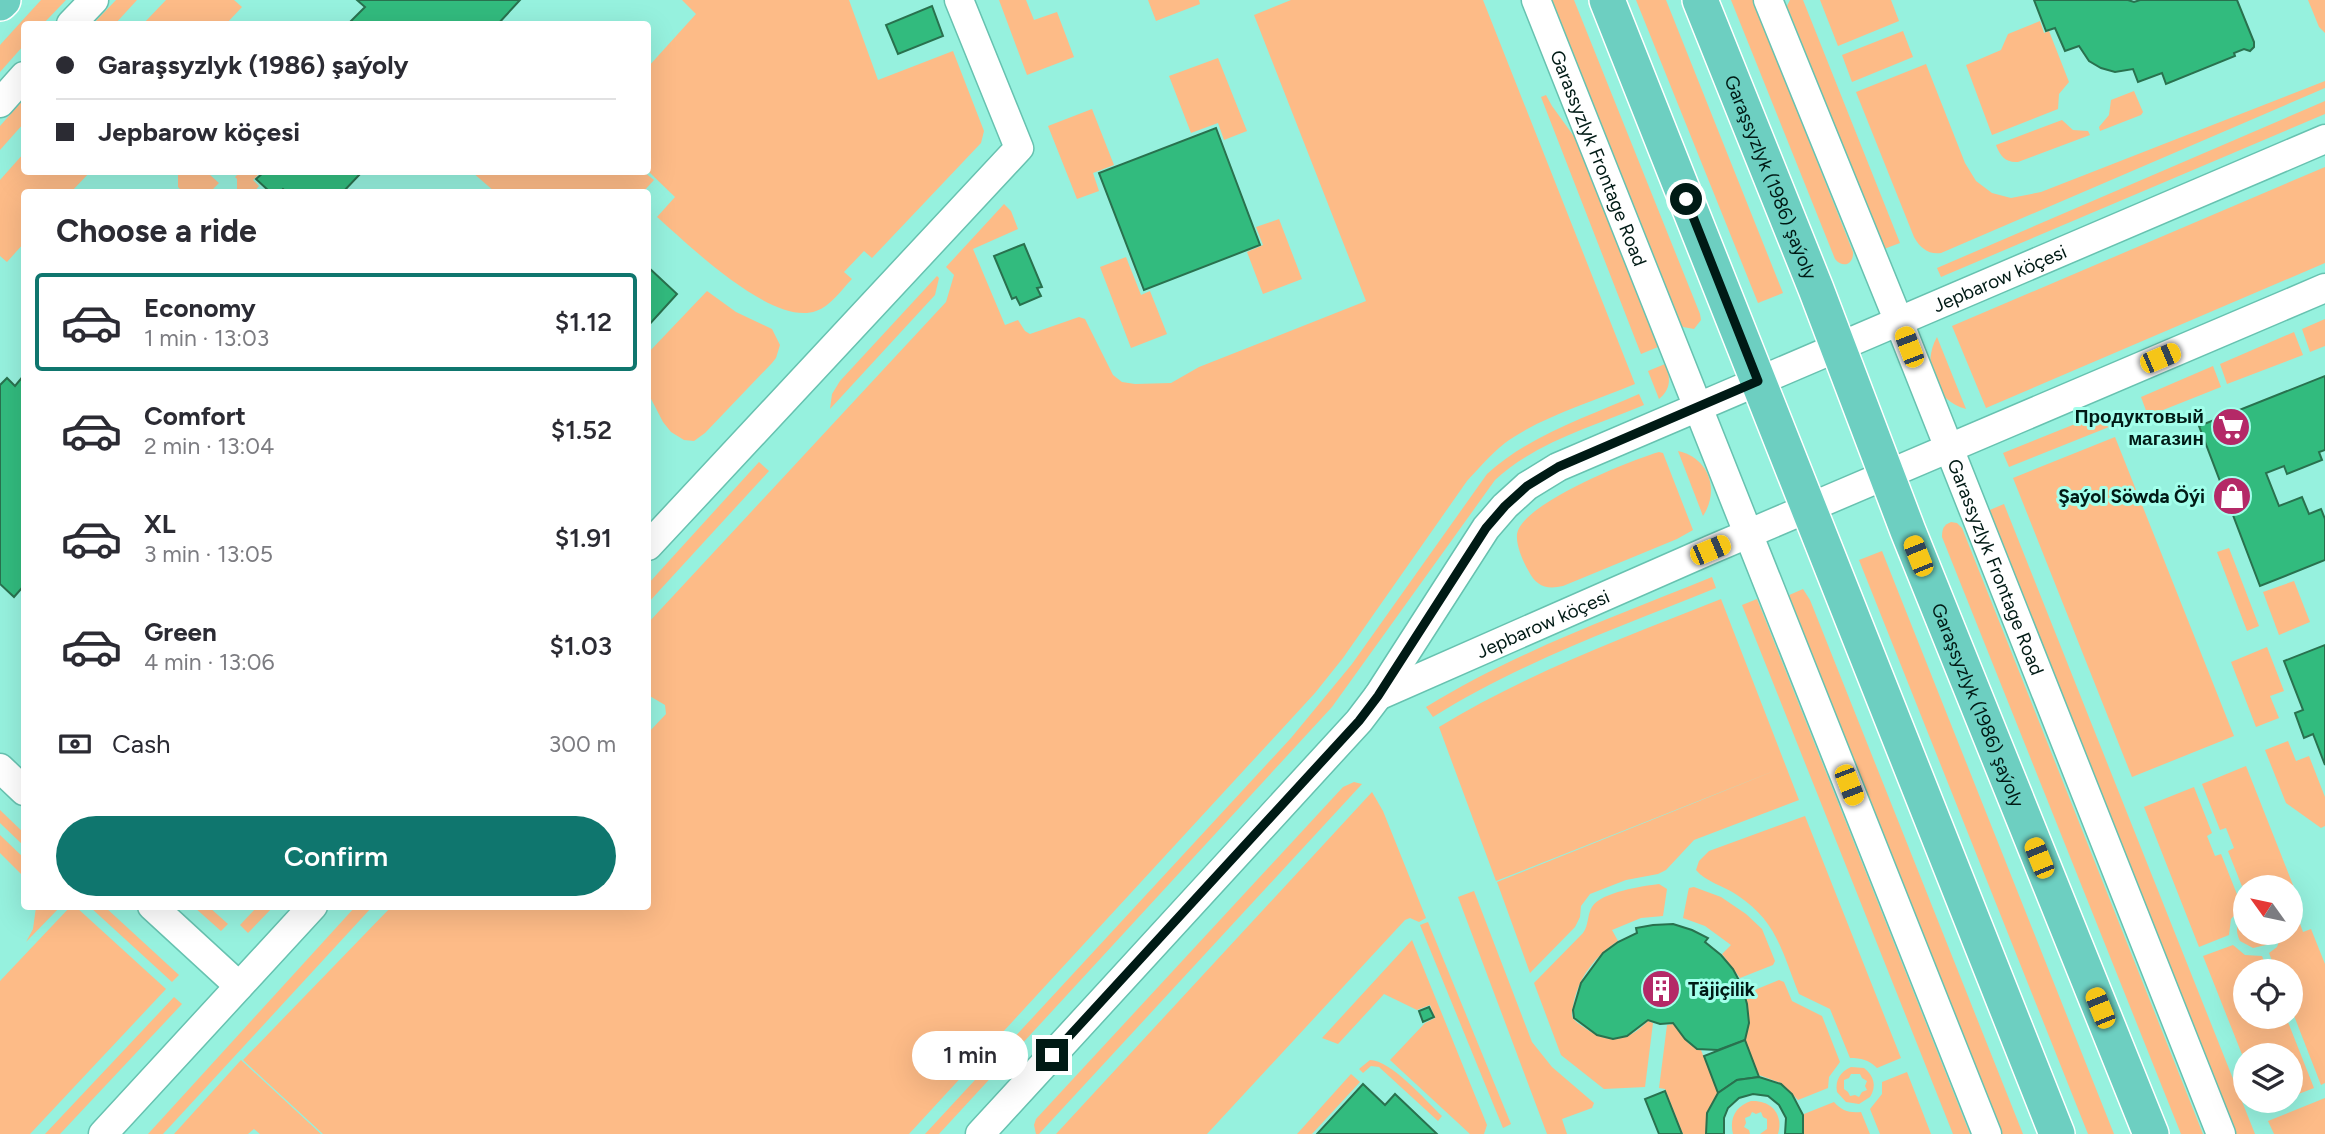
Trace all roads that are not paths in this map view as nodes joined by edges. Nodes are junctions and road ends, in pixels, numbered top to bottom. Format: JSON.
{"nodes":[{"id":1,"x":94,"y":0,"type":"edge"},
{"id":2,"x":959,"y":0,"type":"edge"},
{"id":3,"x":1536,"y":0,"type":"edge"},
{"id":4,"x":1606,"y":0,"type":"edge"},
{"id":5,"x":1700,"y":0,"type":"edge"},
{"id":6,"x":1768,"y":0,"type":"edge"},
{"id":7,"x":74,"y":21,"type":"edge"},
{"id":8,"x":21,"y":79,"type":"edge"},
{"id":9,"x":0,"y":103,"type":"edge"},
{"id":10,"x":2325,"y":139,"type":"edge"},
{"id":11,"x":2325,"y":288,"type":"edge"},
{"id":12,"x":1899,"y":322,"type":"junction"},
{"id":13,"x":1838,"y":347,"type":"junction"},
{"id":14,"x":1758,"y":381,"type":"junction"},
{"id":15,"x":1696,"y":407,"type":"junction"},
{"id":16,"x":1948,"y":449,"type":"junction"},
{"id":17,"x":1887,"y":475,"type":"junction"},
{"id":18,"x":1808,"y":508,"type":"junction"},
{"id":19,"x":1748,"y":533,"type":"junction"},
{"id":20,"x":651,"y":543,"type":"edge"},
{"id":21,"x":1378,"y":696,"type":"junction"},
{"id":22,"x":0,"y":768,"type":"edge"},
{"id":23,"x":21,"y":788,"type":"edge"},
{"id":24,"x":156,"y":910,"type":"edge"},
{"id":25,"x":309,"y":910,"type":"edge"},
{"id":26,"x":239,"y":986,"type":"junction"},
{"id":27,"x":103,"y":1134,"type":"edge"},
{"id":28,"x":980,"y":1134,"type":"edge"},
{"id":29,"x":1987,"y":1134,"type":"edge"},
{"id":30,"x":2057,"y":1134,"type":"edge"},
{"id":31,"x":2151,"y":1134,"type":"edge"},
{"id":32,"x":2221,"y":1134,"type":"edge"}],
"edges":[{"from":1,"to":7,"type":"street"},
{"from":2,"to":20,"type":"street"},
{"from":3,"to":15,"type":"street","name":"Garassyzlyk Frontage Road"},
{"from":4,"to":14,"type":"main road"},
{"from":5,"to":13,"type":"main road","name":"Garaşsyzlyk (1986) şaýoly"},
{"from":6,"to":12,"type":"street","name":"Garassyzlyk Frontage Road"},
{"from":8,"to":9,"type":"street"},
{"from":10,"to":12,"type":"street","name":"Jepbarow köçesi"},
{"from":11,"to":16,"type":"street","name":"Jepbarow köçesi"},
{"from":12,"to":13,"type":"street","name":"Jepbarow köçesi"},
{"from":12,"to":16,"type":"street","name":"Garassyzlyk Frontage Road"},
{"from":13,"to":14,"type":"street","name":"Jepbarow köçesi"},
{"from":13,"to":17,"type":"main road","name":"Garaşsyzlyk (1986) şaýoly"},
{"from":14,"to":15,"type":"street","name":"Jepbarow köçesi"},
{"from":14,"to":18,"type":"main road"},
{"from":15,"to":19,"type":"street","name":"Garassyzlyk Frontage Road"},
{"from":15,"to":21,"type":"street","name":"Jepbarow köçesi"},
{"from":16,"to":17,"type":"street","name":"Jepbarow köçesi"},
{"from":16,"to":32,"type":"street","name":"Garassyzlyk Frontage Road"},
{"from":17,"to":18,"type":"street","name":"Jepbarow köçesi"},
{"from":17,"to":31,"type":"main road","name":"Garaşsyzlyk (1986) şaýoly"},
{"from":18,"to":19,"type":"street","name":"Jepbarow köçesi"},
{"from":18,"to":30,"type":"main road"},
{"from":19,"to":21,"type":"street","name":"Jepbarow köçesi"},
{"from":19,"to":29,"type":"street","name":"Garassyzlyk Frontage Road"},
{"from":21,"to":28,"type":"street","name":"Jepbarow köçesi"},
{"from":22,"to":23,"type":"street"},
{"from":24,"to":26,"type":"street"},
{"from":25,"to":26,"type":"street"},
{"from":26,"to":27,"type":"street"}]}
